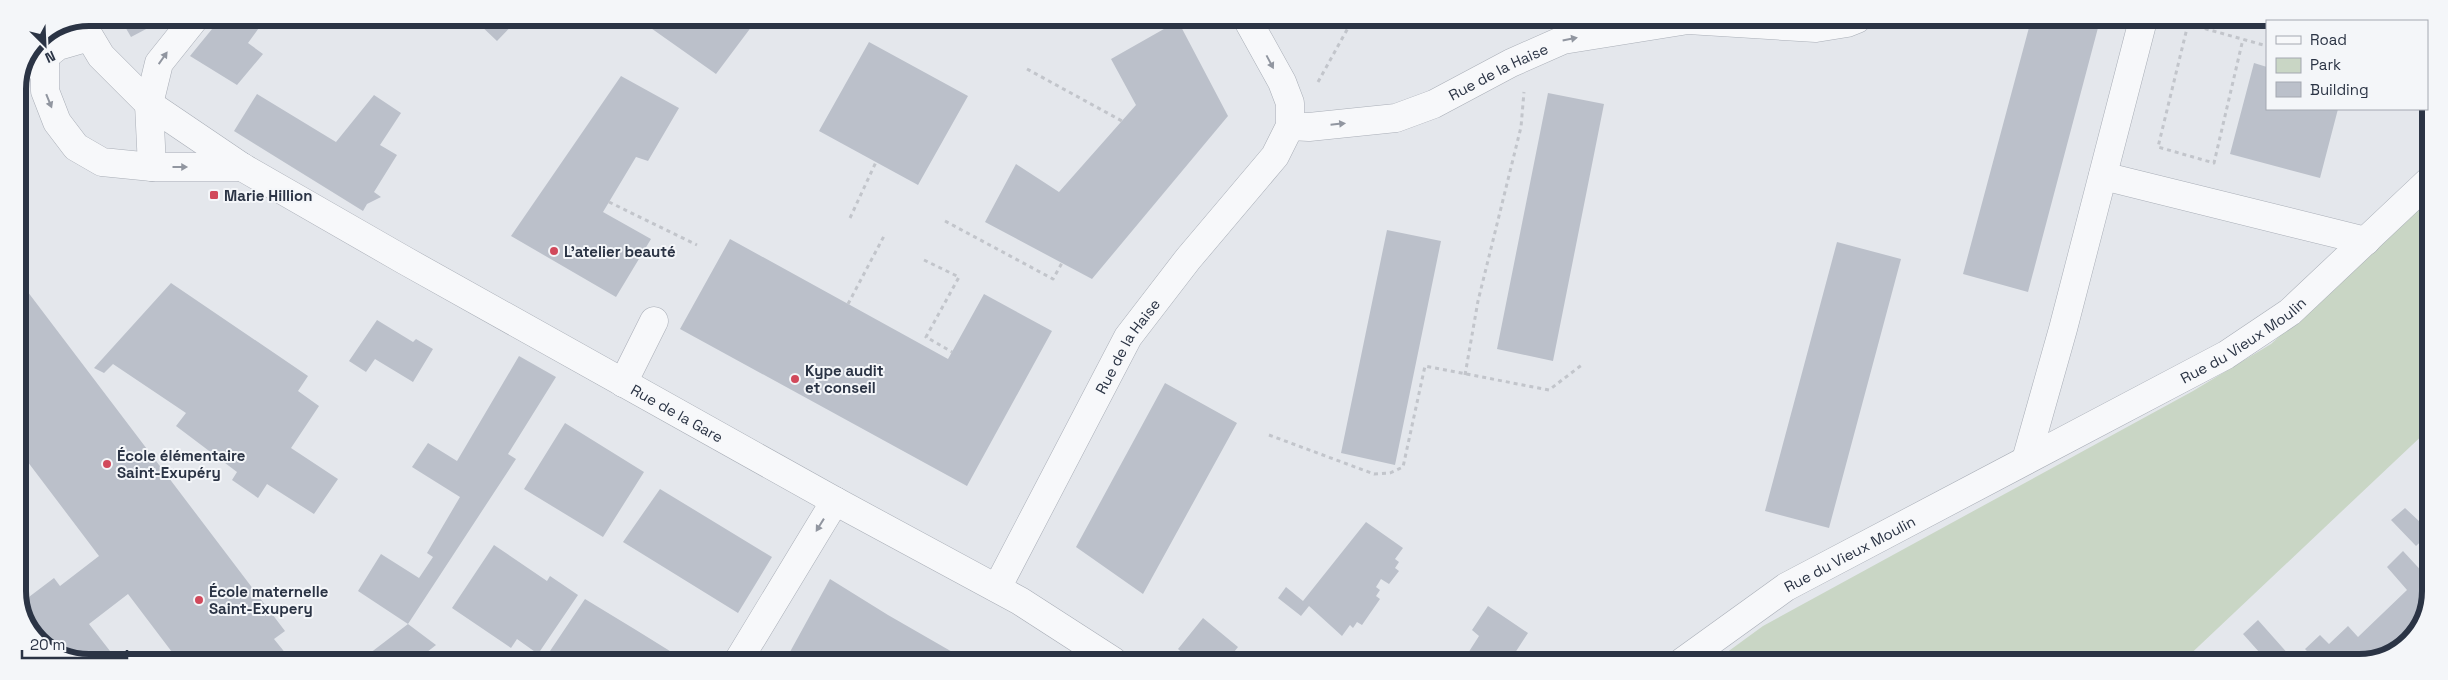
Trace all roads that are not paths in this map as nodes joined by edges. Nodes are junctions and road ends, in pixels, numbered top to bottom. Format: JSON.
{"nodes":[{"id":1,"x":189,"y":26,"type":"edge"},
{"id":2,"x":1251,"y":26,"type":"edge"},
{"id":3,"x":1650,"y":26,"type":"edge"},
{"id":4,"x":1784,"y":26,"type":"edge"},
{"id":5,"x":1828,"y":26,"type":"edge"},
{"id":6,"x":2141,"y":26,"type":"edge"},
{"id":7,"x":85,"y":29,"type":"edge"},
{"id":8,"x":38,"y":55,"type":"edge"},
{"id":9,"x":149,"y":104,"type":"junction"},
{"id":10,"x":1299,"y":126,"type":"junction"},
{"id":11,"x":152,"y":167,"type":"junction"},
{"id":12,"x":242,"y":167,"type":"junction"},
{"id":13,"x":2103,"y":176,"type":"junction"},
{"id":14,"x":2422,"y":188,"type":"edge"},
{"id":15,"x":2366,"y":241,"type":"junction"},
{"id":16,"x":654,"y":321,"type":"dead end"},
{"id":17,"x":623,"y":383,"type":"junction"},
{"id":18,"x":2026,"y":460,"type":"junction"},
{"id":19,"x":835,"y":502,"type":"junction"},
{"id":20,"x":997,"y":588,"type":"junction"},
{"id":21,"x":742,"y":654,"type":"edge"},
{"id":22,"x":1102,"y":654,"type":"edge"},
{"id":23,"x":1693,"y":654,"type":"edge"}],
"edges":[{"from":9,"to":1,"type":"street","one_way":true},
{"from":2,"to":10,"type":"street","name":"Rue de la Haise","one_way":true},
{"from":10,"to":3,"type":"street","name":"Rue de la Haise","one_way":true},
{"from":4,"to":5,"type":"street","name":"Rue de la Haise","one_way":true},
{"from":6,"to":13,"type":"street"},
{"from":7,"to":8,"type":"street","name":"Rue de la Gare"},
{"from":7,"to":9,"type":"street","name":"Rue de la Gare"},
{"from":8,"to":11,"type":"street","name":"Rue de la Gare","one_way":true},
{"from":9,"to":11,"type":"street"},
{"from":9,"to":12,"type":"street","name":"Rue de la Gare"},
{"from":10,"to":20,"type":"street","name":"Rue de la Haise"},
{"from":11,"to":12,"type":"street","name":"Rue de la Gare","one_way":true},
{"from":12,"to":17,"type":"street","name":"Rue de la Gare"},
{"from":13,"to":15,"type":"street"},
{"from":13,"to":18,"type":"street"},
{"from":14,"to":15,"type":"street","name":"Rue du Vieux Moulin"},
{"from":15,"to":18,"type":"street","name":"Rue du Vieux Moulin"},
{"from":16,"to":17,"type":"street"},
{"from":17,"to":19,"type":"street","name":"Rue de la Gare"},
{"from":18,"to":23,"type":"street","name":"Rue du Vieux Moulin"},
{"from":19,"to":20,"type":"street","name":"Rue de la Gare"},
{"from":19,"to":21,"type":"street","one_way":true},
{"from":20,"to":22,"type":"street","name":"Rue de la Gare"}]}
